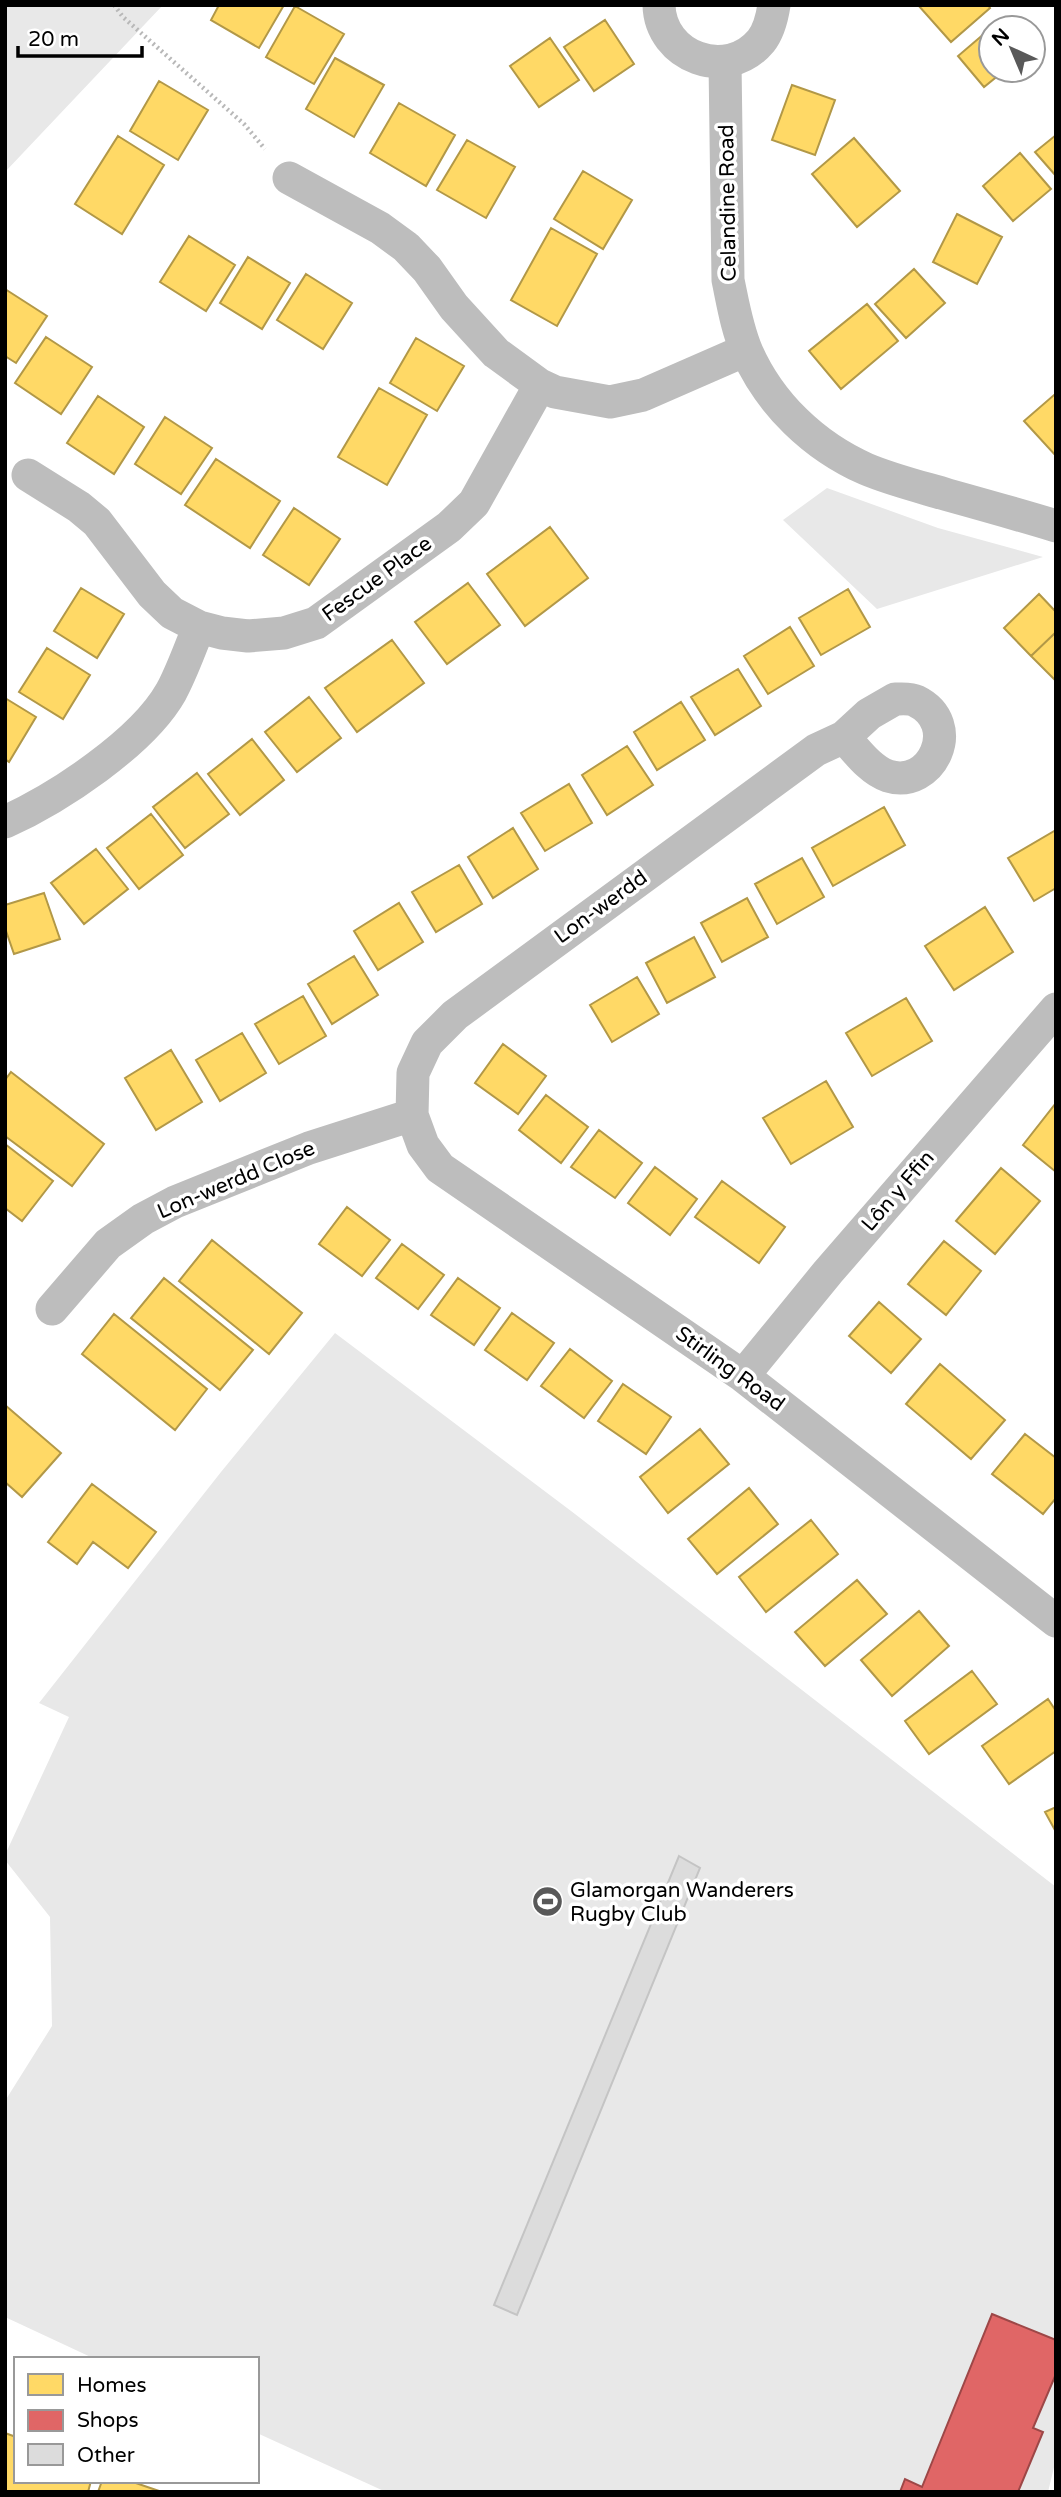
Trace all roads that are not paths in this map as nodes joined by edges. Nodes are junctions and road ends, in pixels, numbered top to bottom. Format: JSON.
{"nodes":[{"id":1,"x":659,"y":5,"type":"edge"},
{"id":2,"x":774,"y":5,"type":"edge"},
{"id":3,"x":725,"y":62,"type":"junction"},
{"id":4,"x":289,"y":178,"type":"road end"},
{"id":5,"x":746,"y":351,"type":"junction"},
{"id":6,"x":540,"y":385,"type":"junction"},
{"id":7,"x":28,"y":475,"type":"dead end"},
{"id":8,"x":1056,"y":526,"type":"edge"},
{"id":9,"x":199,"y":627,"type":"junction"},
{"id":10,"x":844,"y":737,"type":"dead end"},
{"id":11,"x":5,"y":822,"type":"edge"},
{"id":12,"x":1056,"y":1009,"type":"edge"},
{"id":13,"x":412,"y":1115,"type":"junction"},
{"id":14,"x":52,"y":1309,"type":"dead end"},
{"id":15,"x":743,"y":1376,"type":"junction"},
{"id":16,"x":1056,"y":1621,"type":"edge"}],
"edges":[{"from":1,"to":3,"type":"street"},
{"from":2,"to":3,"type":"street"},
{"from":3,"to":5,"type":"street","name":"Celandine Road"},
{"from":4,"to":6,"type":"street"},
{"from":5,"to":6,"type":"street"},
{"from":5,"to":8,"type":"street","name":"Celandine Road"},
{"from":6,"to":9,"type":"street","name":"Fescue Place"},
{"from":7,"to":9,"type":"street","name":"Fescue Place"},
{"from":9,"to":11,"type":"street"},
{"from":10,"to":13,"type":"street","name":"Lon-werdd"},
{"from":12,"to":15,"type":"street","name":"Lôn y Ffin"},
{"from":13,"to":14,"type":"street","name":"Lon-werdd Close"},
{"from":13,"to":15,"type":"street","name":"Stirling Road"},
{"from":15,"to":16,"type":"street","name":"Stirling Road"}]}
